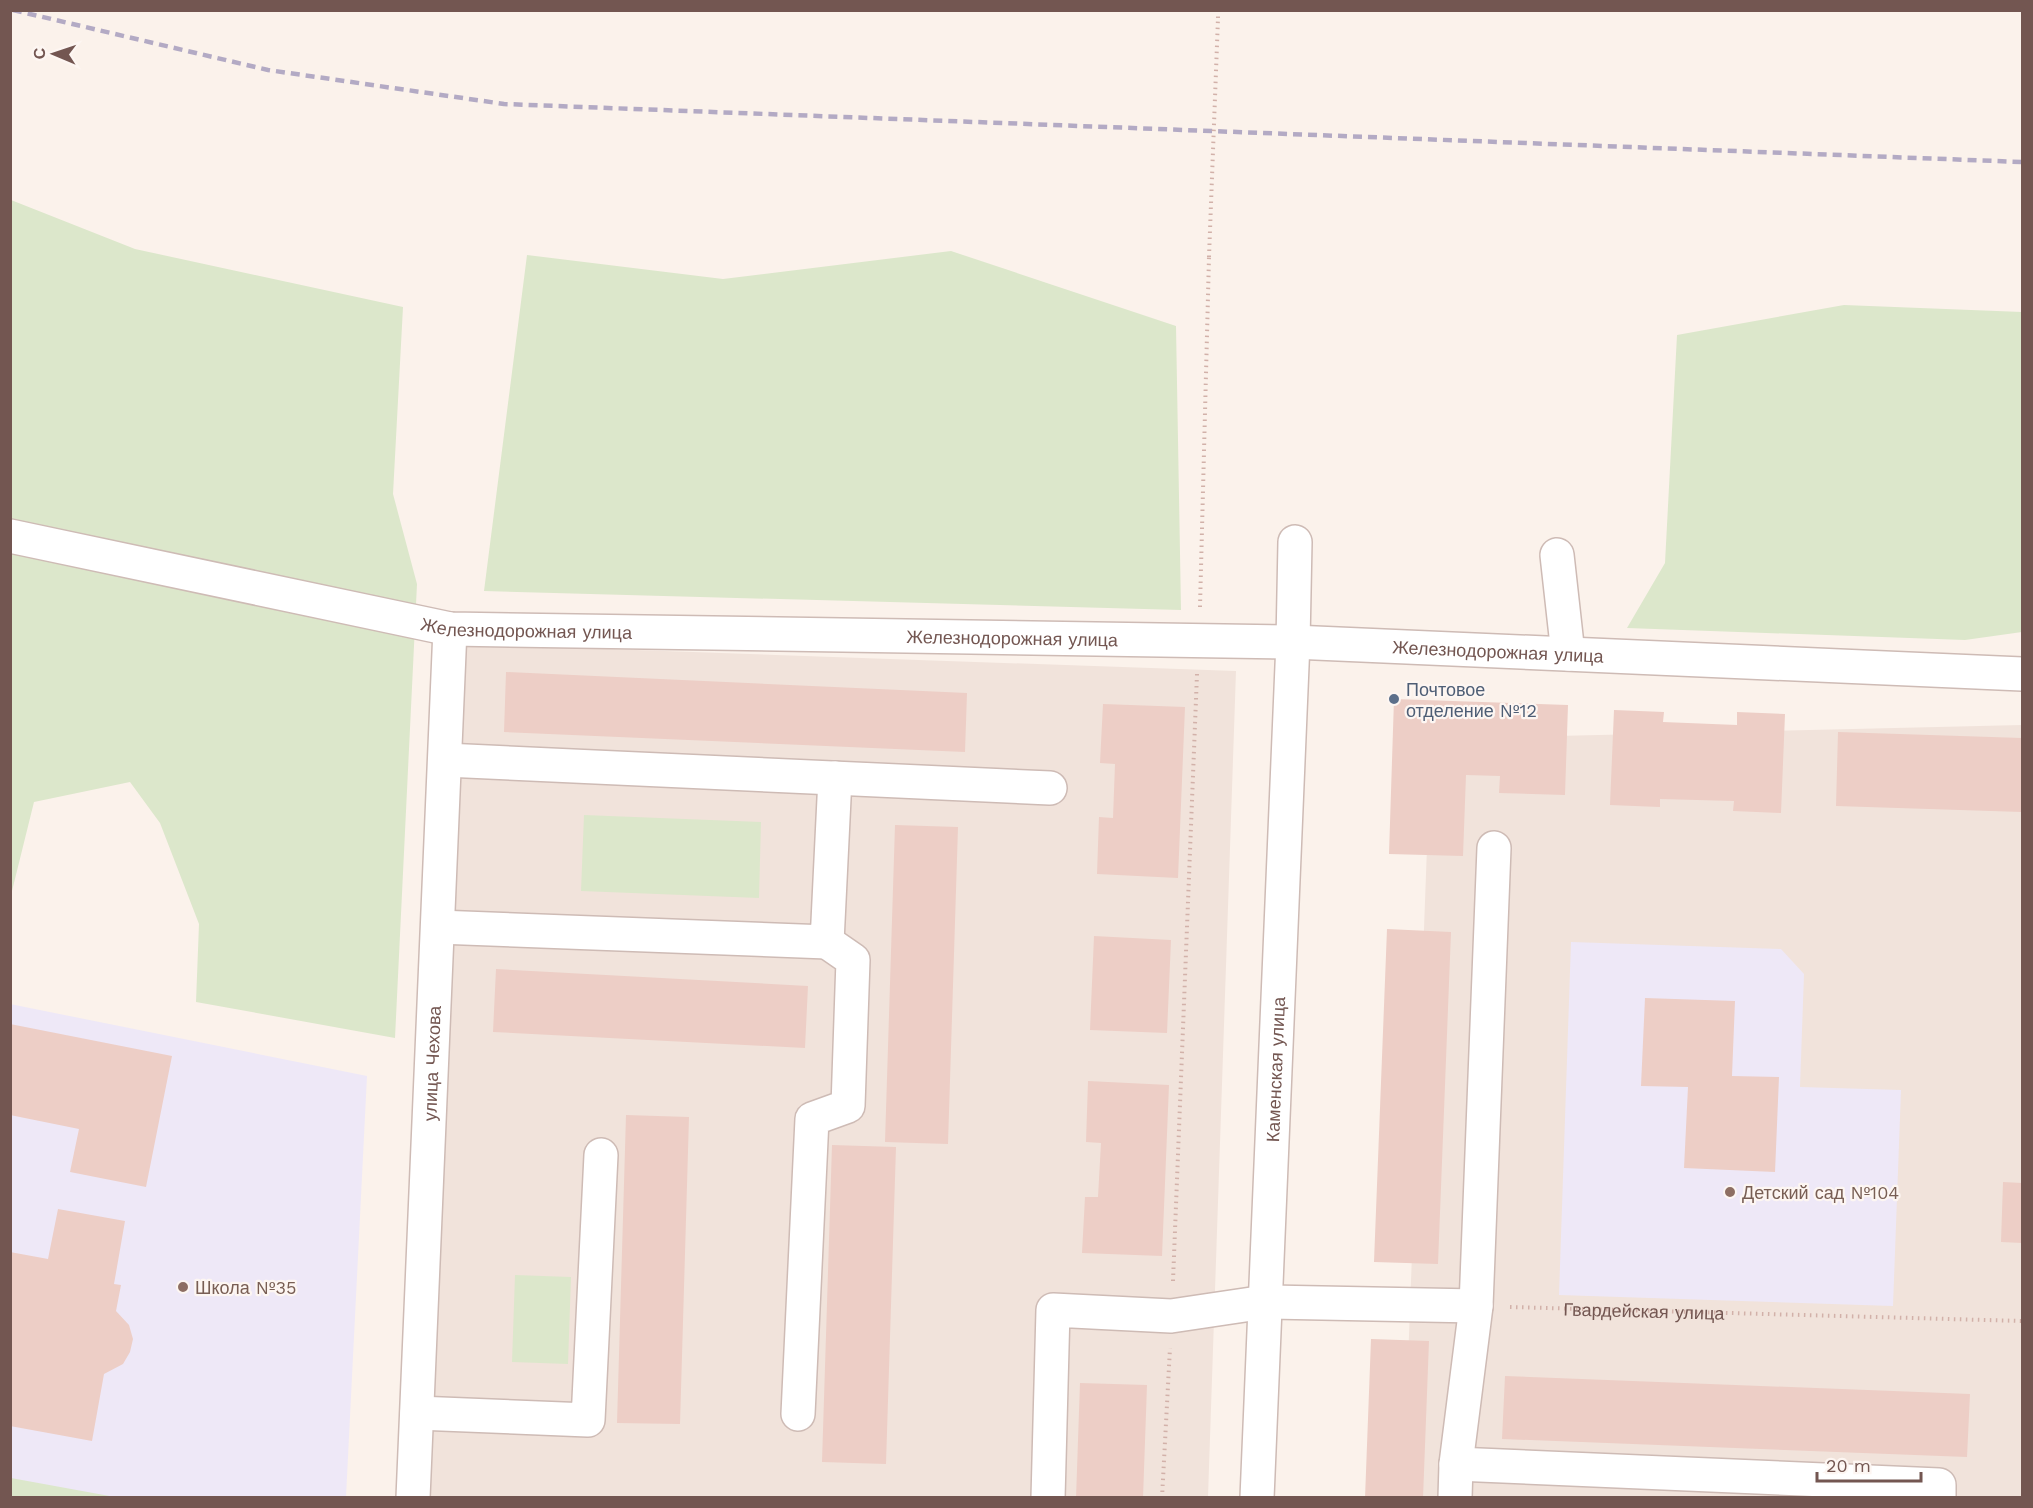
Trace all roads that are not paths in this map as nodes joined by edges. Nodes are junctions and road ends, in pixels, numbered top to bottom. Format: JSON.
{"nodes":[{"id":1,"x":10,"y":536,"type":"edge"},
{"id":2,"x":1295,"y":542,"type":"dead end"},
{"id":3,"x":1557,"y":555,"type":"dead end"},
{"id":4,"x":450,"y":629,"type":"junction"},
{"id":5,"x":1293,"y":642,"type":"junction"},
{"id":6,"x":1568,"y":654,"type":"junction"},
{"id":7,"x":2022,"y":674,"type":"edge"},
{"id":8,"x":445,"y":760,"type":"junction"},
{"id":9,"x":835,"y":778,"type":"junction"},
{"id":10,"x":1050,"y":788,"type":"dead end"},
{"id":11,"x":1494,"y":848,"type":"dead end"},
{"id":12,"x":438,"y":927,"type":"junction"},
{"id":13,"x":827,"y":942,"type":"junction"},
{"id":14,"x":601,"y":1155,"type":"dead end"},
{"id":15,"x":1265,"y":1302,"type":"junction"},
{"id":16,"x":1476,"y":1306,"type":"junction"},
{"id":17,"x":417,"y":1413,"type":"junction"},
{"id":18,"x":798,"y":1414,"type":"dead end"},
{"id":19,"x":1456,"y":1464,"type":"junction"},
{"id":20,"x":413,"y":1497,"type":"edge"},
{"id":21,"x":1048,"y":1497,"type":"edge"},
{"id":22,"x":1257,"y":1497,"type":"edge"},
{"id":23,"x":1455,"y":1497,"type":"edge"},
{"id":24,"x":1939,"y":1497,"type":"edge"}],
"edges":[{"from":1,"to":4,"type":"street","name":"Железнодорожная улица"},
{"from":2,"to":5,"type":"street","name":"Каменская улица"},
{"from":3,"to":6,"type":"street"},
{"from":4,"to":5,"type":"street","name":"Железнодорожная улица"},
{"from":4,"to":8,"type":"street","name":"улица Чехова"},
{"from":5,"to":6,"type":"street","name":"Железнодорожная улица"},
{"from":5,"to":15,"type":"street","name":"Каменская улица"},
{"from":6,"to":7,"type":"street","name":"Железнодорожная улица"},
{"from":8,"to":9,"type":"street"},
{"from":8,"to":12,"type":"street","name":"улица Чехова"},
{"from":9,"to":10,"type":"street"},
{"from":9,"to":13,"type":"street"},
{"from":11,"to":16,"type":"street"},
{"from":12,"to":13,"type":"street"},
{"from":12,"to":17,"type":"street","name":"улица Чехова"},
{"from":13,"to":18,"type":"street"},
{"from":14,"to":17,"type":"street"},
{"from":15,"to":16,"type":"street"},
{"from":15,"to":21,"type":"street"},
{"from":15,"to":22,"type":"street","name":"Каменская улица"},
{"from":16,"to":19,"type":"street"},
{"from":17,"to":20,"type":"street","name":"улица Чехова"},
{"from":19,"to":23,"type":"street"},
{"from":19,"to":24,"type":"street"}]}
